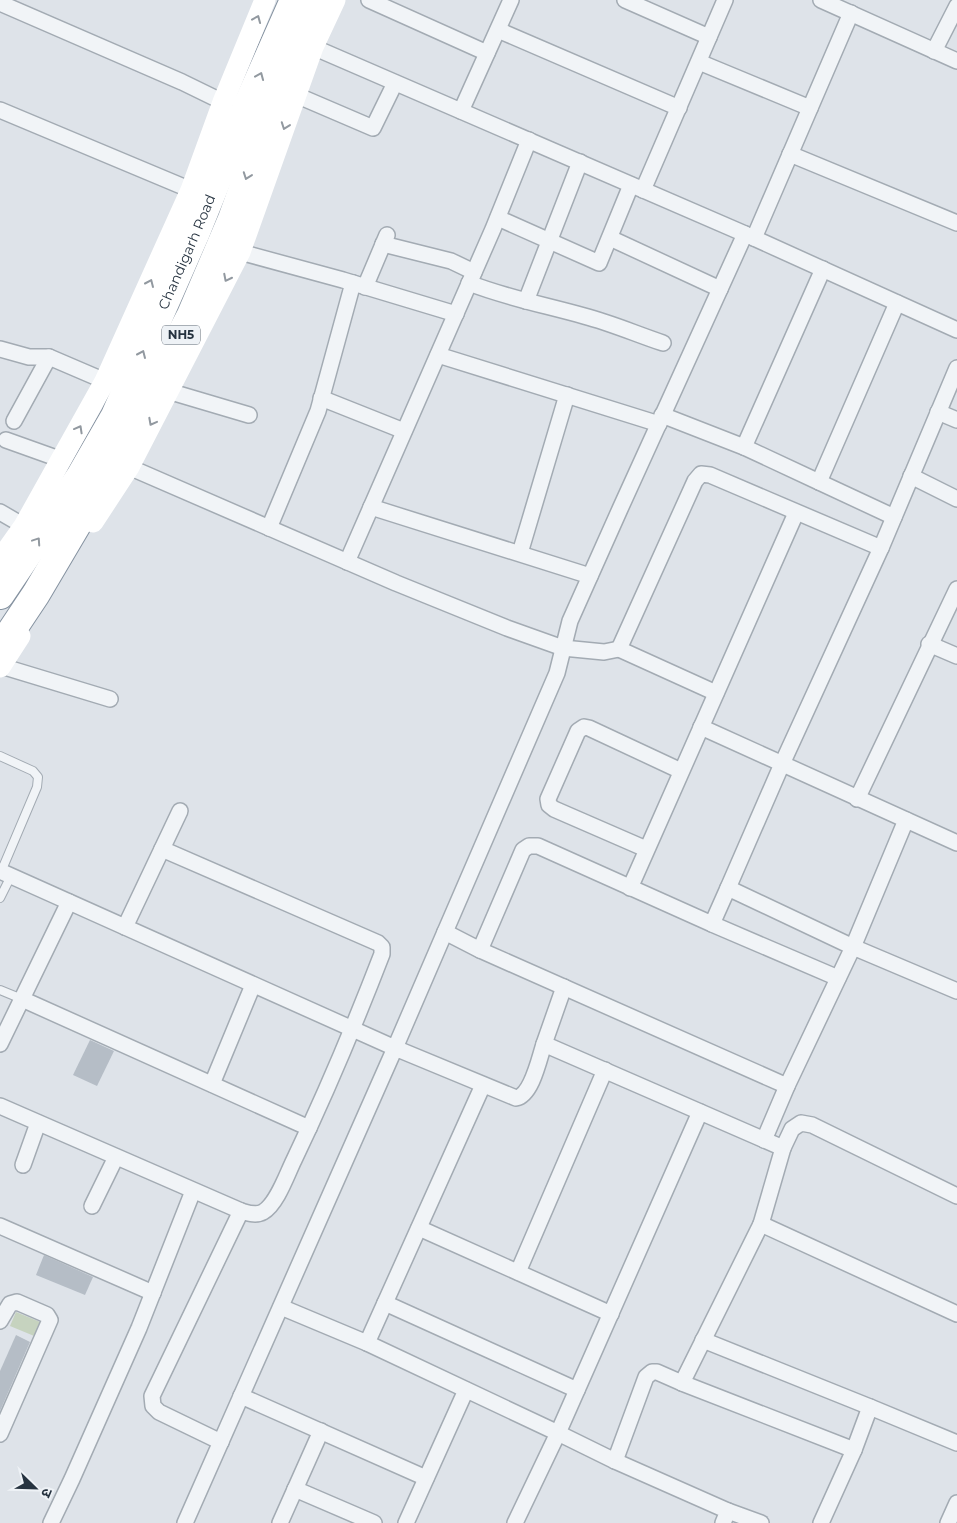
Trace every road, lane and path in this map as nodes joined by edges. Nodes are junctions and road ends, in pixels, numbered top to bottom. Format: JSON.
{"nodes":[{"id":1,"x":265,"y":0,"type":"edge"},
{"id":2,"x":294,"y":0,"type":"edge"},
{"id":3,"x":316,"y":0,"type":"edge"},
{"id":4,"x":335,"y":0,"type":"edge"},
{"id":5,"x":368,"y":0,"type":"edge"},
{"id":6,"x":511,"y":0,"type":"edge"},
{"id":7,"x":625,"y":0,"type":"edge"},
{"id":8,"x":726,"y":0,"type":"edge"},
{"id":9,"x":822,"y":0,"type":"edge"},
{"id":10,"x":0,"y":3,"type":"edge"},
{"id":11,"x":957,"y":6,"type":"edge"},
{"id":12,"x":845,"y":7,"type":"edge"},
{"id":13,"x":498,"y":30,"type":"junction"},
{"id":14,"x":709,"y":37,"type":"junction"},
{"id":15,"x":313,"y":47,"type":"junction"},
{"id":16,"x":934,"y":51,"type":"junction"},
{"id":17,"x":487,"y":53,"type":"junction"},
{"id":18,"x":957,"y":61,"type":"edge"},
{"id":19,"x":699,"y":62,"type":"junction"},
{"id":20,"x":395,"y":84,"type":"junction"},
{"id":21,"x":296,"y":95,"type":"junction"},
{"id":22,"x":223,"y":102,"type":"junction"},
{"id":23,"x":679,"y":108,"type":"junction"},
{"id":24,"x":810,"y":108,"type":"junction"},
{"id":25,"x":0,"y":110,"type":"edge"},
{"id":26,"x":461,"y":111,"type":"junction"},
{"id":27,"x":529,"y":140,"type":"junction"},
{"id":28,"x":790,"y":154,"type":"junction"},
{"id":29,"x":580,"y":162,"type":"junction"},
{"id":30,"x":637,"y":188,"type":"junction"},
{"id":31,"x":191,"y":190,"type":"junction"},
{"id":32,"x":498,"y":218,"type":"junction"},
{"id":33,"x":957,"y":223,"type":"edge"},
{"id":34,"x":750,"y":236,"type":"junction"},
{"id":35,"x":610,"y":238,"type":"junction"},
{"id":36,"x":549,"y":242,"type":"junction"},
{"id":37,"x":240,"y":252,"type":"junction"},
{"id":38,"x":823,"y":269,"type":"junction"},
{"id":39,"x":472,"y":278,"type":"junction"},
{"id":40,"x":359,"y":285,"type":"junction"},
{"id":41,"x":720,"y":289,"type":"junction"},
{"id":42,"x":526,"y":301,"type":"junction"},
{"id":43,"x":897,"y":303,"type":"junction"},
{"id":44,"x":456,"y":314,"type":"junction"},
{"id":45,"x":957,"y":330,"type":"edge"},
{"id":46,"x":663,"y":343,"type":"dead end"},
{"id":47,"x":0,"y":349,"type":"edge"},
{"id":48,"x":438,"y":355,"type":"junction"},
{"id":49,"x":49,"y":357,"type":"junction"},
{"id":50,"x":957,"y":368,"type":"edge"},
{"id":51,"x":105,"y":381,"type":"junction"},
{"id":52,"x":168,"y":391,"type":"junction"},
{"id":53,"x":567,"y":395,"type":"junction"},
{"id":54,"x":321,"y":398,"type":"junction"},
{"id":55,"x":938,"y":412,"type":"junction"},
{"id":56,"x":248,"y":415,"type":"dead end"},
{"id":57,"x":660,"y":419,"type":"junction"},
{"id":58,"x":957,"y":420,"type":"edge"},
{"id":59,"x":14,"y":421,"type":"dead end"},
{"id":60,"x":404,"y":431,"type":"junction"},
{"id":61,"x":6,"y":440,"type":"dead end"},
{"id":62,"x":744,"y":447,"type":"junction"},
{"id":63,"x":62,"y":460,"type":"junction"},
{"id":64,"x":129,"y":467,"type":"junction"},
{"id":65,"x":911,"y":476,"type":"junction"},
{"id":66,"x":819,"y":482,"type":"junction"},
{"id":67,"x":957,"y":499,"type":"edge"},
{"id":68,"x":371,"y":506,"type":"junction"},
{"id":69,"x":0,"y":512,"type":"edge"},
{"id":70,"x":796,"y":513,"type":"junction"},
{"id":71,"x":894,"y":517,"type":"junction"},
{"id":72,"x":24,"y":526,"type":"junction"},
{"id":73,"x":269,"y":528,"type":"junction"},
{"id":74,"x":880,"y":548,"type":"junction"},
{"id":75,"x":520,"y":554,"type":"junction"},
{"id":76,"x":0,"y":560,"type":"edge"},
{"id":77,"x":347,"y":562,"type":"junction"},
{"id":78,"x":590,"y":576,"type":"junction"},
{"id":79,"x":957,"y":589,"type":"edge"},
{"id":80,"x":0,"y":595,"type":"edge"},
{"id":81,"x":930,"y":644,"type":"junction"},
{"id":82,"x":0,"y":648,"type":"edge"},
{"id":83,"x":563,"y":648,"type":"junction"},
{"id":84,"x":619,"y":648,"type":"junction"},
{"id":85,"x":957,"y":656,"type":"edge"},
{"id":86,"x":0,"y":666,"type":"edge"},
{"id":87,"x":716,"y":693,"type":"junction"},
{"id":88,"x":110,"y":699,"type":"dead end"},
{"id":89,"x":701,"y":727,"type":"junction"},
{"id":90,"x":0,"y":756,"type":"edge"},
{"id":91,"x":782,"y":764,"type":"junction"},
{"id":92,"x":682,"y":771,"type":"junction"},
{"id":93,"x":857,"y":799,"type":"junction"},
{"id":94,"x":180,"y":811,"type":"dead end"},
{"id":95,"x":906,"y":820,"type":"junction"},
{"id":96,"x":956,"y":840,"type":"edge"},
{"id":97,"x":162,"y":849,"type":"junction"},
{"id":98,"x":646,"y":849,"type":"junction"},
{"id":99,"x":4,"y":873,"type":"edge"},
{"id":100,"x":630,"y":888,"type":"junction"},
{"id":101,"x":728,"y":888,"type":"junction"},
{"id":102,"x":0,"y":898,"type":"edge"},
{"id":103,"x":69,"y":902,"type":"junction"},
{"id":104,"x":712,"y":924,"type":"junction"},
{"id":105,"x":125,"y":928,"type":"junction"},
{"id":106,"x":444,"y":932,"type":"junction"},
{"id":107,"x":853,"y":946,"type":"junction"},
{"id":108,"x":480,"y":950,"type":"junction"},
{"id":109,"x":838,"y":978,"type":"junction"},
{"id":110,"x":253,"y":984,"type":"junction"},
{"id":111,"x":564,"y":987,"type":"junction"},
{"id":112,"x":0,"y":990,"type":"edge"},
{"id":113,"x":957,"y":991,"type":"edge"},
{"id":114,"x":22,"y":999,"type":"junction"},
{"id":115,"x":353,"y":1030,"type":"junction"},
{"id":116,"x":0,"y":1044,"type":"edge"},
{"id":117,"x":544,"y":1044,"type":"junction"},
{"id":118,"x":395,"y":1048,"type":"junction"},
{"id":119,"x":605,"y":1070,"type":"junction"},
{"id":120,"x":212,"y":1084,"type":"junction"},
{"id":121,"x":483,"y":1085,"type":"junction"},
{"id":122,"x":787,"y":1086,"type":"junction"},
{"id":123,"x":0,"y":1106,"type":"edge"},
{"id":124,"x":700,"y":1112,"type":"junction"},
{"id":125,"x":38,"y":1123,"type":"junction"},
{"id":126,"x":309,"y":1128,"type":"junction"},
{"id":127,"x":764,"y":1140,"type":"junction"},
{"id":128,"x":783,"y":1148,"type":"junction"},
{"id":129,"x":116,"y":1157,"type":"junction"},
{"id":130,"x":23,"y":1165,"type":"dead end"},
{"id":131,"x":193,"y":1191,"type":"junction"},
{"id":132,"x":957,"y":1196,"type":"edge"},
{"id":133,"x":92,"y":1206,"type":"dead end"},
{"id":134,"x":241,"y":1211,"type":"junction"},
{"id":135,"x":761,"y":1224,"type":"junction"},
{"id":136,"x":0,"y":1226,"type":"edge"},
{"id":137,"x":419,"y":1228,"type":"junction"},
{"id":138,"x":518,"y":1272,"type":"junction"},
{"id":139,"x":153,"y":1293,"type":"junction"},
{"id":140,"x":385,"y":1302,"type":"junction"},
{"id":141,"x":281,"y":1307,"type":"junction"},
{"id":142,"x":956,"y":1310,"type":"edge"},
{"id":143,"x":611,"y":1314,"type":"junction"},
{"id":144,"x":0,"y":1321,"type":"edge"},
{"id":145,"x":703,"y":1340,"type":"junction"},
{"id":146,"x":367,"y":1343,"type":"junction"},
{"id":147,"x":682,"y":1383,"type":"junction"},
{"id":148,"x":466,"y":1390,"type":"junction"},
{"id":149,"x":577,"y":1390,"type":"junction"},
{"id":150,"x":242,"y":1396,"type":"junction"},
{"id":151,"x":870,"y":1408,"type":"junction"},
{"id":152,"x":321,"y":1431,"type":"junction"},
{"id":153,"x":558,"y":1433,"type":"junction"},
{"id":154,"x":0,"y":1434,"type":"edge"},
{"id":155,"x":221,"y":1442,"type":"junction"},
{"id":156,"x":957,"y":1443,"type":"edge"},
{"id":157,"x":854,"y":1450,"type":"junction"},
{"id":158,"x":616,"y":1461,"type":"junction"},
{"id":159,"x":426,"y":1478,"type":"junction"},
{"id":160,"x":295,"y":1489,"type":"junction"},
{"id":161,"x":957,"y":1503,"type":"edge"},
{"id":162,"x":725,"y":1517,"type":"edge"},
{"id":163,"x":519,"y":1522,"type":"edge"},
{"id":164,"x":51,"y":1523,"type":"edge"},
{"id":165,"x":185,"y":1523,"type":"edge"},
{"id":166,"x":280,"y":1523,"type":"edge"},
{"id":167,"x":374,"y":1523,"type":"edge"},
{"id":168,"x":406,"y":1523,"type":"edge"},
{"id":169,"x":761,"y":1523,"type":"edge"},
{"id":170,"x":822,"y":1523,"type":"edge"},
{"id":171,"x":948,"y":1523,"type":"edge"}],
"edges":[{"from":22,"to":1,"type":"main road","one_way":true},
{"from":80,"to":2,"type":"highway","name":"Chandigarh Road","number":"NH5","one_way":true},
{"from":3,"to":82,"type":"highway","number":"NH5","one_way":true},
{"from":4,"to":15,"type":"main road"},
{"from":5,"to":17,"type":"street"},
{"from":6,"to":13,"type":"street"},
{"from":7,"to":14,"type":"street"},
{"from":8,"to":14,"type":"street"},
{"from":9,"to":12,"type":"street"},
{"from":10,"to":22,"type":"street"},
{"from":11,"to":16,"type":"street"},
{"from":12,"to":16,"type":"street"},
{"from":12,"to":24,"type":"street"},
{"from":13,"to":17,"type":"street"},
{"from":13,"to":23,"type":"street"},
{"from":14,"to":19,"type":"street"},
{"from":15,"to":20,"type":"street"},
{"from":15,"to":21,"type":"main road"},
{"from":16,"to":18,"type":"street"},
{"from":17,"to":26,"type":"street"},
{"from":19,"to":23,"type":"street"},
{"from":19,"to":24,"type":"street"},
{"from":20,"to":21,"type":"street"},
{"from":20,"to":26,"type":"street"},
{"from":21,"to":37,"type":"main road","one_way":true},
{"from":22,"to":31,"type":"main road"},
{"from":23,"to":30,"type":"street"},
{"from":24,"to":28,"type":"street"},
{"from":25,"to":31,"type":"street"},
{"from":26,"to":27,"type":"street"},
{"from":27,"to":29,"type":"street"},
{"from":27,"to":32,"type":"street"},
{"from":28,"to":33,"type":"street"},
{"from":28,"to":34,"type":"street"},
{"from":29,"to":30,"type":"street"},
{"from":29,"to":36,"type":"street"},
{"from":30,"to":34,"type":"street"},
{"from":30,"to":35,"type":"street"},
{"from":51,"to":31,"type":"main road","one_way":true},
{"from":32,"to":36,"type":"street"},
{"from":32,"to":39,"type":"street"},
{"from":34,"to":38,"type":"street"},
{"from":34,"to":41,"type":"street"},
{"from":35,"to":36,"type":"street"},
{"from":35,"to":41,"type":"street"},
{"from":36,"to":42,"type":"street"},
{"from":37,"to":40,"type":"street"},
{"from":37,"to":52,"type":"main road","one_way":true},
{"from":38,"to":43,"type":"street"},
{"from":38,"to":62,"type":"street"},
{"from":39,"to":40,"type":"street"},
{"from":39,"to":42,"type":"street"},
{"from":39,"to":44,"type":"street"},
{"from":40,"to":44,"type":"street"},
{"from":40,"to":54,"type":"street"},
{"from":41,"to":57,"type":"street"},
{"from":42,"to":46,"type":"street"},
{"from":43,"to":45,"type":"street"},
{"from":43,"to":66,"type":"street"},
{"from":44,"to":48,"type":"street"},
{"from":47,"to":49,"type":"street"},
{"from":48,"to":53,"type":"street"},
{"from":48,"to":60,"type":"street"},
{"from":49,"to":51,"type":"street"},
{"from":49,"to":59,"type":"street"},
{"from":50,"to":55,"type":"street"},
{"from":63,"to":51,"type":"main road","one_way":true},
{"from":52,"to":56,"type":"street"},
{"from":52,"to":64,"type":"main road","one_way":true},
{"from":53,"to":57,"type":"street"},
{"from":53,"to":75,"type":"street"},
{"from":54,"to":60,"type":"street"},
{"from":54,"to":73,"type":"street"},
{"from":55,"to":58,"type":"street"},
{"from":55,"to":65,"type":"street"},
{"from":57,"to":62,"type":"street"},
{"from":57,"to":78,"type":"street"},
{"from":60,"to":68,"type":"street"},
{"from":61,"to":63,"type":"street"},
{"from":62,"to":66,"type":"street"},
{"from":63,"to":72,"type":"main road"},
{"from":64,"to":73,"type":"street"},
{"from":64,"to":86,"type":"main road"},
{"from":65,"to":67,"type":"street"},
{"from":65,"to":71,"type":"street"},
{"from":66,"to":71,"type":"street"},
{"from":68,"to":75,"type":"street"},
{"from":68,"to":77,"type":"street"},
{"from":69,"to":72,"type":"street"},
{"from":70,"to":74,"type":"street"},
{"from":70,"to":84,"type":"street"},
{"from":70,"to":87,"type":"street"},
{"from":71,"to":74,"type":"street"},
{"from":72,"to":76,"type":"main road"},
{"from":73,"to":77,"type":"street"},
{"from":74,"to":91,"type":"street"},
{"from":75,"to":78,"type":"street"},
{"from":77,"to":83,"type":"street"},
{"from":78,"to":83,"type":"street"},
{"from":79,"to":81,"type":"street"},
{"from":81,"to":85,"type":"street"},
{"from":81,"to":93,"type":"street"},
{"from":83,"to":84,"type":"street"},
{"from":83,"to":106,"type":"street"},
{"from":84,"to":87,"type":"street"},
{"from":86,"to":88,"type":"street"},
{"from":87,"to":89,"type":"street"},
{"from":89,"to":91,"type":"street"},
{"from":89,"to":92,"type":"street"},
{"from":90,"to":99,"type":"lane"},
{"from":91,"to":93,"type":"street"},
{"from":91,"to":101,"type":"street"},
{"from":92,"to":98,"type":"street"},
{"from":92,"to":98,"type":"street"},
{"from":93,"to":95,"type":"street"},
{"from":94,"to":97,"type":"street"},
{"from":95,"to":96,"type":"street"},
{"from":95,"to":107,"type":"street"},
{"from":97,"to":105,"type":"street"},
{"from":97,"to":115,"type":"street"},
{"from":98,"to":100,"type":"street"},
{"from":99,"to":102,"type":"lane"},
{"from":99,"to":103,"type":"street"},
{"from":100,"to":104,"type":"street"},
{"from":100,"to":108,"type":"street"},
{"from":101,"to":104,"type":"street"},
{"from":101,"to":107,"type":"street"},
{"from":103,"to":105,"type":"street"},
{"from":103,"to":114,"type":"street"},
{"from":104,"to":109,"type":"street"},
{"from":105,"to":110,"type":"street"},
{"from":106,"to":108,"type":"street"},
{"from":106,"to":118,"type":"street"},
{"from":107,"to":109,"type":"street"},
{"from":107,"to":113,"type":"street"},
{"from":108,"to":111,"type":"street"},
{"from":109,"to":122,"type":"street"},
{"from":110,"to":115,"type":"street"},
{"from":110,"to":120,"type":"street"},
{"from":111,"to":117,"type":"street"},
{"from":111,"to":122,"type":"street"},
{"from":112,"to":114,"type":"lane"},
{"from":114,"to":116,"type":"street"},
{"from":114,"to":120,"type":"street"},
{"from":115,"to":118,"type":"street"},
{"from":115,"to":126,"type":"street"},
{"from":117,"to":119,"type":"street"},
{"from":117,"to":121,"type":"street"},
{"from":118,"to":121,"type":"street"},
{"from":118,"to":141,"type":"street"},
{"from":119,"to":124,"type":"street"},
{"from":119,"to":138,"type":"street"},
{"from":120,"to":126,"type":"street"},
{"from":121,"to":137,"type":"street"},
{"from":122,"to":127,"type":"street"},
{"from":123,"to":125,"type":"street"},
{"from":124,"to":127,"type":"street"},
{"from":124,"to":143,"type":"street"},
{"from":125,"to":129,"type":"street"},
{"from":125,"to":130,"type":"street"},
{"from":126,"to":134,"type":"street"},
{"from":127,"to":128,"type":"street"},
{"from":128,"to":132,"type":"street"},
{"from":128,"to":135,"type":"street"},
{"from":129,"to":131,"type":"street"},
{"from":129,"to":133,"type":"street"},
{"from":131,"to":134,"type":"street"},
{"from":131,"to":139,"type":"street"},
{"from":134,"to":155,"type":"street"},
{"from":135,"to":142,"type":"street"},
{"from":135,"to":145,"type":"street"},
{"from":136,"to":139,"type":"street"},
{"from":137,"to":138,"type":"street"},
{"from":137,"to":140,"type":"street"},
{"from":138,"to":143,"type":"street"},
{"from":139,"to":164,"type":"street"},
{"from":140,"to":146,"type":"street"},
{"from":140,"to":149,"type":"street"},
{"from":141,"to":146,"type":"street"},
{"from":141,"to":150,"type":"street"},
{"from":143,"to":149,"type":"street"},
{"from":144,"to":154,"type":"street"},
{"from":145,"to":147,"type":"street"},
{"from":145,"to":151,"type":"street"},
{"from":146,"to":148,"type":"street"},
{"from":147,"to":157,"type":"street"},
{"from":147,"to":158,"type":"street"},
{"from":148,"to":153,"type":"street"},
{"from":148,"to":159,"type":"street"},
{"from":149,"to":153,"type":"street"},
{"from":150,"to":152,"type":"street"},
{"from":150,"to":155,"type":"street"},
{"from":151,"to":156,"type":"street"},
{"from":151,"to":157,"type":"street"},
{"from":152,"to":159,"type":"street"},
{"from":152,"to":160,"type":"street"},
{"from":153,"to":158,"type":"street"},
{"from":153,"to":163,"type":"street"},
{"from":155,"to":165,"type":"street"},
{"from":157,"to":170,"type":"street"},
{"from":158,"to":162,"type":"street"},
{"from":159,"to":168,"type":"street"},
{"from":160,"to":166,"type":"street"},
{"from":160,"to":167,"type":"street"},
{"from":161,"to":171,"type":"street"},
{"from":162,"to":169,"type":"street"}]}
